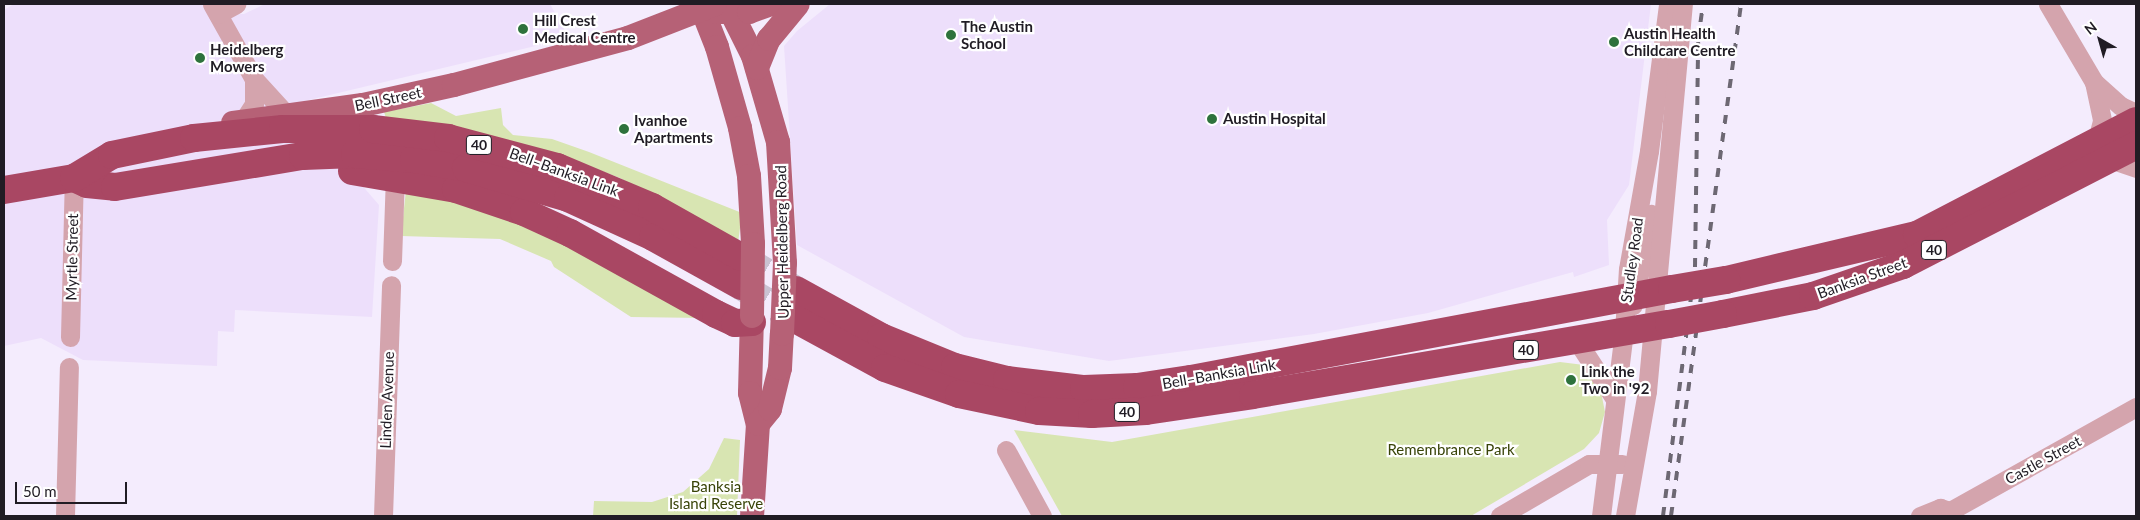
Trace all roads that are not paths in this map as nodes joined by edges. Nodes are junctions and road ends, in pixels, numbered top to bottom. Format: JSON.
{"nodes":[{"id":1,"x":236,"y":4,"type":"edge"},
{"id":2,"x":674,"y":4,"type":"edge"},
{"id":3,"x":771,"y":4,"type":"edge"},
{"id":4,"x":798,"y":4,"type":"edge"},
{"id":5,"x":1668,"y":4,"type":"edge"},
{"id":6,"x":1683,"y":4,"type":"edge"},
{"id":7,"x":2048,"y":4,"type":"edge"},
{"id":8,"x":713,"y":8,"type":"edge"},
{"id":9,"x":215,"y":9,"type":"edge"},
{"id":10,"x":650,"y":30,"type":"junction"},
{"id":11,"x":757,"y":68,"type":"junction"},
{"id":12,"x":254,"y":79,"type":"junction"},
{"id":13,"x":2094,"y":82,"type":"junction"},
{"id":14,"x":2136,"y":113,"type":"edge"},
{"id":15,"x":286,"y":114,"type":"junction"},
{"id":16,"x":242,"y":121,"type":"junction"},
{"id":17,"x":2136,"y":121,"type":"edge"},
{"id":18,"x":194,"y":138,"type":"junction"},
{"id":19,"x":2136,"y":145,"type":"edge"},
{"id":20,"x":2103,"y":151,"type":"junction"},
{"id":21,"x":251,"y":163,"type":"junction"},
{"id":22,"x":2136,"y":168,"type":"edge"},
{"id":23,"x":395,"y":177,"type":"junction"},
{"id":24,"x":74,"y":178,"type":"junction"},
{"id":25,"x":4,"y":190,"type":"edge"},
{"id":26,"x":1652,"y":208,"type":"junction"},
{"id":27,"x":747,"y":251,"type":"junction"},
{"id":28,"x":392,"y":261,"type":"dead end"},
{"id":29,"x":391,"y":285,"type":"dead end"},
{"id":30,"x":741,"y":286,"type":"tunnel mouth"},
{"id":31,"x":1648,"y":295,"type":"junction"},
{"id":32,"x":789,"y":310,"type":"junction"},
{"id":33,"x":754,"y":319,"type":"junction"},
{"id":34,"x":1661,"y":325,"type":"junction"},
{"id":35,"x":1624,"y":332,"type":"junction"},
{"id":36,"x":70,"y":337,"type":"dead end"},
{"id":37,"x":1577,"y":341,"type":"junction"},
{"id":38,"x":69,"y":367,"type":"dead end"},
{"id":39,"x":780,"y":368,"type":"junction"},
{"id":40,"x":750,"y":381,"type":"junction"},
{"id":41,"x":1615,"y":400,"type":"junction"},
{"id":42,"x":2136,"y":407,"type":"edge"},
{"id":43,"x":758,"y":424,"type":"junction"},
{"id":44,"x":1006,"y":450,"type":"dead end"},
{"id":45,"x":1632,"y":464,"type":"junction"},
{"id":46,"x":1610,"y":465,"type":"junction"},
{"id":47,"x":1968,"y":509,"type":"edge"},
{"id":48,"x":1948,"y":514,"type":"edge"},
{"id":49,"x":64,"y":516,"type":"edge"},
{"id":50,"x":383,"y":516,"type":"edge"},
{"id":51,"x":752,"y":516,"type":"edge"},
{"id":52,"x":1042,"y":516,"type":"edge"},
{"id":53,"x":1500,"y":516,"type":"edge"},
{"id":54,"x":1601,"y":516,"type":"edge"},
{"id":55,"x":1625,"y":516,"type":"edge"},
{"id":56,"x":1920,"y":516,"type":"edge"}],
"edges":[{"from":1,"to":9,"type":"street"},
{"from":2,"to":10,"type":"main road"},
{"from":3,"to":8,"type":"main road","name":"Bell Street"},
{"from":4,"to":11,"type":"main road"},
{"from":5,"to":26,"type":"street","name":"Studley Road"},
{"from":6,"to":26,"type":"street","name":"Studley Road"},
{"from":7,"to":13,"type":"street"},
{"from":8,"to":10,"type":"main road","name":"Bell Street"},
{"from":8,"to":11,"type":"main road","name":"Upper Heidelberg Road"},
{"from":8,"to":27,"type":"main road","name":"Upper Heidelberg Road"},
{"from":9,"to":12,"type":"street"},
{"from":10,"to":15,"type":"main road","name":"Bell Street"},
{"from":11,"to":32,"type":"main road","name":"Upper Heidelberg Road","bridge":true},
{"from":12,"to":15,"type":"street"},
{"from":12,"to":16,"type":"street"},
{"from":13,"to":14,"type":"street"},
{"from":13,"to":20,"type":"street"},
{"from":15,"to":16,"type":"main road","name":"Bell Street"},
{"from":16,"to":18,"type":"main road","name":"Bell Street"},
{"from":17,"to":20,"type":"highway","name":"Banksia Street","number":"40"},
{"from":18,"to":24,"type":"highway","name":"Bell Street","number":"40"},
{"from":18,"to":27,"type":"highway","name":"Bell–Banksia Link","number":"40"},
{"from":19,"to":20,"type":"highway","name":"Banksia Street","number":"40"},
{"from":20,"to":22,"type":"street"},
{"from":20,"to":31,"type":"highway","name":"Banksia Street","number":"40","bridge":true},
{"from":20,"to":34,"type":"highway","name":"Banksia Street","number":"40","bridge":true},
{"from":21,"to":23,"type":"highway"},
{"from":21,"to":24,"type":"highway","name":"Bell Street","number":"40"},
{"from":21,"to":30,"type":"highway","name":"Bell–Banksia Link","number":"40"},
{"from":23,"to":28,"type":"street"},
{"from":23,"to":33,"type":"highway"},
{"from":24,"to":25,"type":"highway","name":"Bell Street","number":"40"},
{"from":24,"to":36,"type":"street","name":"Myrtle Street"},
{"from":26,"to":31,"type":"street","name":"Studley Road"},
{"from":26,"to":31,"type":"street","name":"Studley Road"},
{"from":27,"to":33,"type":"main road","name":"Upper Heidelberg Road","bridge":true},
{"from":29,"to":50,"type":"street","name":"Linden Avenue"},
{"from":31,"to":32,"type":"highway","name":"Bell–Banksia Link","number":"40"},
{"from":31,"to":34,"type":"street","name":"Studley Road"},
{"from":31,"to":35,"type":"street","name":"Studley Road"},
{"from":32,"to":33,"type":"main road"},
{"from":32,"to":37,"type":"highway","name":"Bell–Banksia Link","number":"40"},
{"from":32,"to":39,"type":"main road","name":"Upper Heidelberg Road"},
{"from":33,"to":40,"type":"main road","name":"Upper Heidelberg Road"},
{"from":34,"to":35,"type":"highway","name":"Bell–Banksia Link","number":"40"},
{"from":34,"to":45,"type":"street","name":"Studley Road"},
{"from":35,"to":37,"type":"highway","name":"Bell–Banksia Link","number":"40"},
{"from":35,"to":41,"type":"street","name":"Studley Road"},
{"from":37,"to":41,"type":"street"},
{"from":38,"to":49,"type":"street"},
{"from":39,"to":40,"type":"main road"},
{"from":39,"to":43,"type":"main road","name":"Upper Heidelberg Road"},
{"from":40,"to":43,"type":"main road","name":"Upper Heidelberg Road"},
{"from":41,"to":46,"type":"street","name":"Studley Road"},
{"from":42,"to":47,"type":"street","name":"Castle Street"},
{"from":43,"to":51,"type":"main road","name":"Upper Heidelberg Road"},
{"from":44,"to":52,"type":"street"},
{"from":45,"to":46,"type":"street"},
{"from":45,"to":55,"type":"street","name":"Studley Road"},
{"from":46,"to":53,"type":"street"},
{"from":46,"to":54,"type":"street","name":"Studley Road"},
{"from":47,"to":48,"type":"street","name":"Castle Street"},
{"from":48,"to":56,"type":"street","name":"Castle Street"}]}
